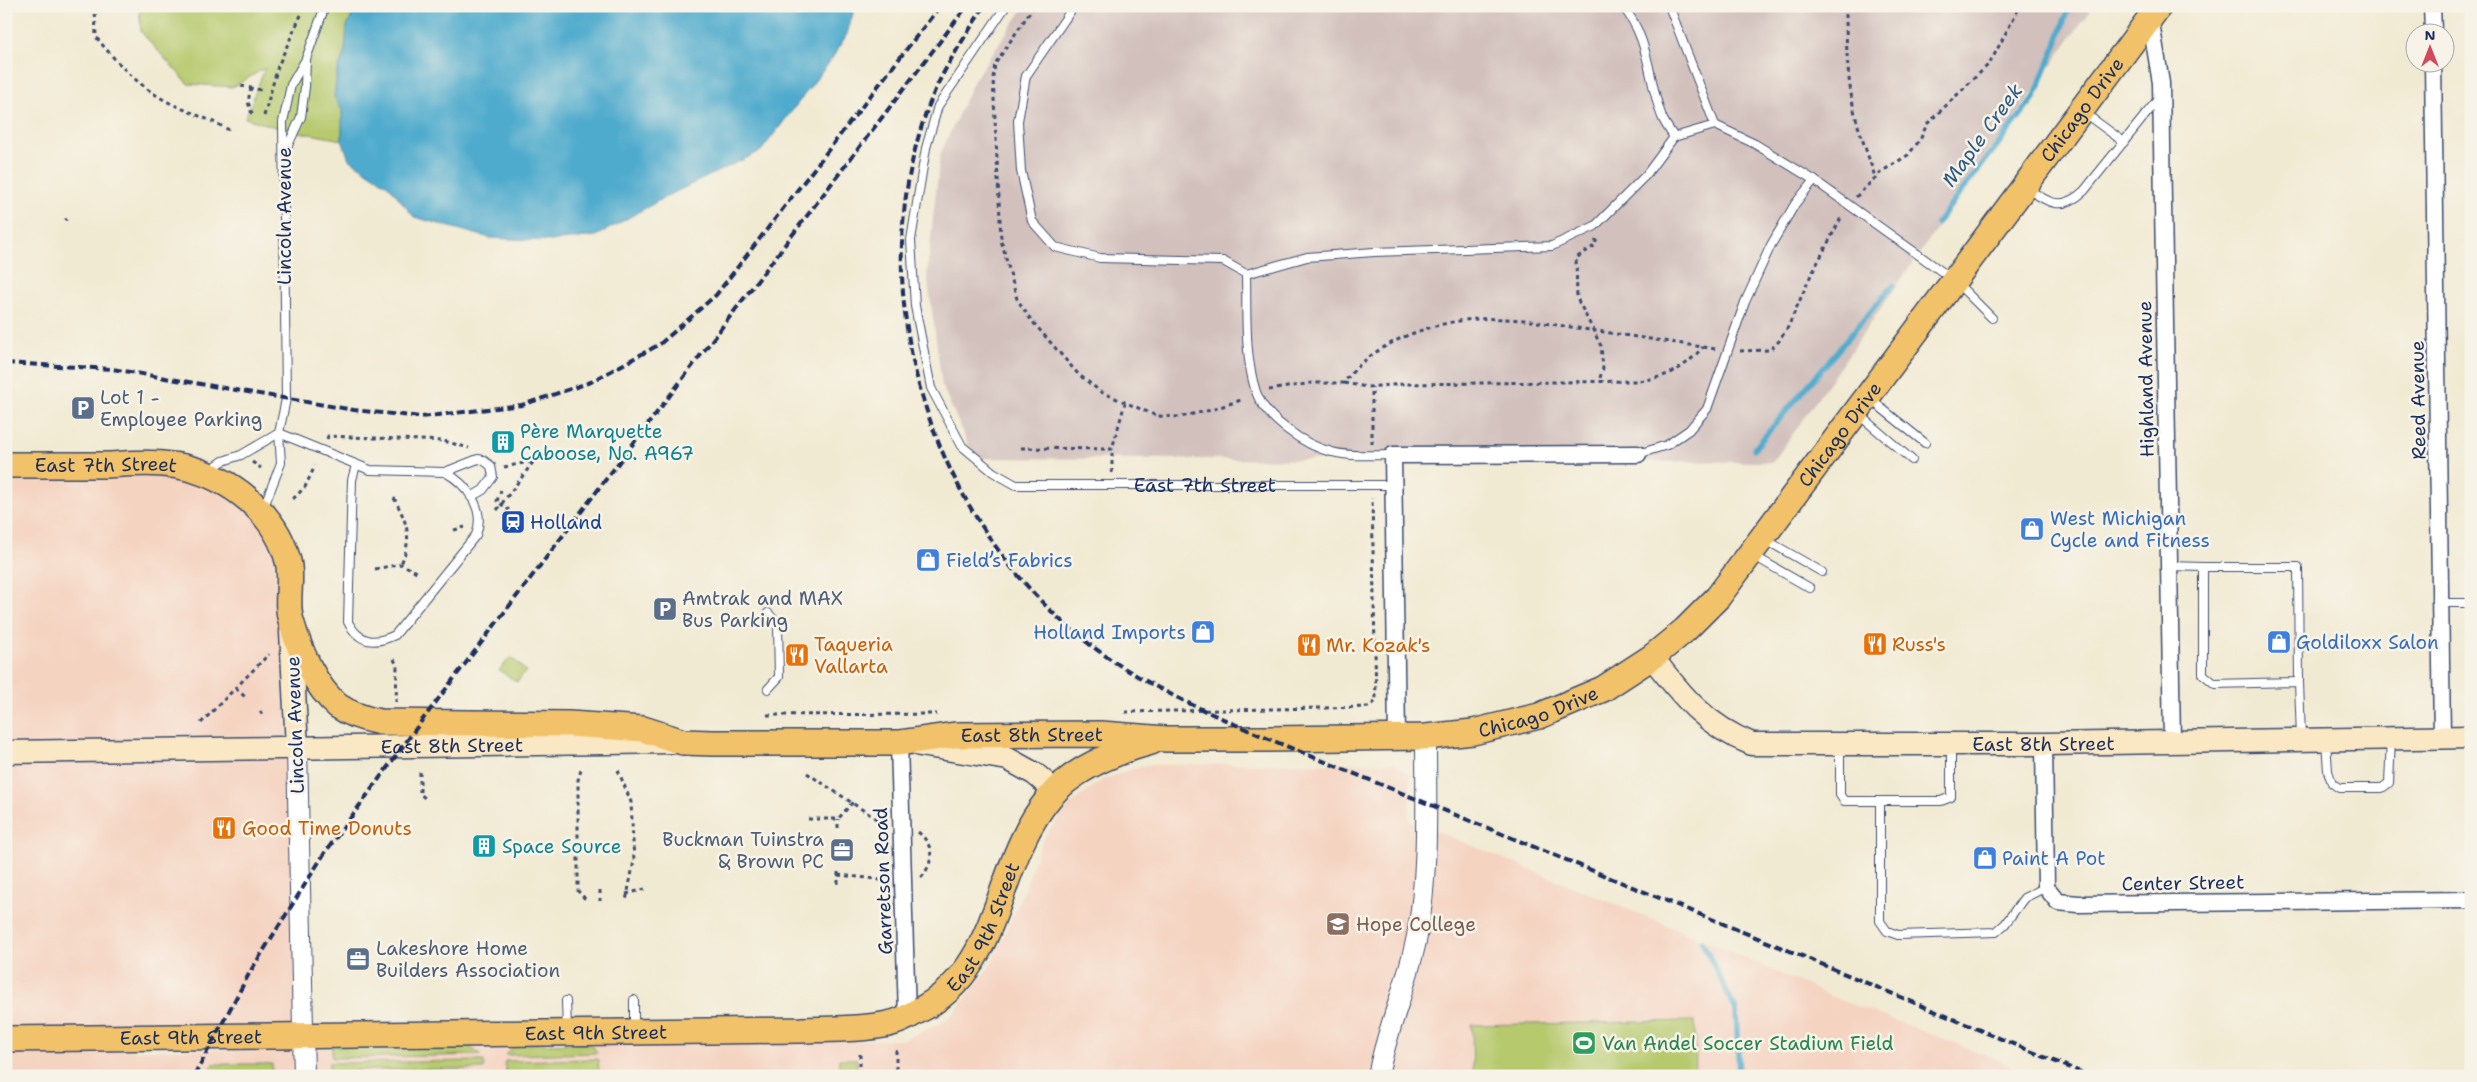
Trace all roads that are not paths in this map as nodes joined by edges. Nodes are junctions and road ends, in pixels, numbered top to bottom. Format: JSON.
{"nodes":[{"id":1,"x":325,"y":6,"type":"edge"},
{"id":2,"x":1006,"y":6,"type":"edge"},
{"id":3,"x":1074,"y":6,"type":"edge"},
{"id":4,"x":1622,"y":6,"type":"edge"},
{"id":5,"x":1669,"y":6,"type":"edge"},
{"id":6,"x":2432,"y":6,"type":"edge"},
{"id":7,"x":2155,"y":12,"type":"edge"},
{"id":8,"x":2433,"y":22,"type":"edge"},
{"id":9,"x":306,"y":59,"type":"junction"},
{"id":10,"x":2433,"y":72,"type":"edge"},
{"id":11,"x":2162,"y":95,"type":"junction"},
{"id":12,"x":2082,"y":110,"type":"junction"},
{"id":13,"x":1715,"y":125,"type":"junction"},
{"id":14,"x":1674,"y":137,"type":"junction"},
{"id":15,"x":2124,"y":142,"type":"junction"},
{"id":16,"x":283,"y":155,"type":"junction"},
{"id":17,"x":1814,"y":180,"type":"junction"},
{"id":18,"x":2024,"y":187,"type":"junction"},
{"id":19,"x":1246,"y":274,"type":"junction"},
{"id":20,"x":1955,"y":280,"type":"junction"},
{"id":21,"x":1992,"y":318,"type":"dead end"},
{"id":22,"x":1862,"y":405,"type":"junction"},
{"id":23,"x":279,"y":433,"type":"junction"},
{"id":24,"x":1924,"y":443,"type":"dead end"},
{"id":25,"x":1638,"y":454,"type":"joint"},
{"id":26,"x":1393,"y":455,"type":"junction"},
{"id":27,"x":1912,"y":460,"type":"dead end"},
{"id":28,"x":6,"y":465,"type":"edge"},
{"id":29,"x":356,"y":465,"type":"junction"},
{"id":30,"x":445,"y":472,"type":"junction"},
{"id":31,"x":204,"y":474,"type":"junction"},
{"id":32,"x":1394,"y":485,"type":"junction"},
{"id":33,"x":472,"y":497,"type":"junction"},
{"id":34,"x":262,"y":511,"type":"junction"},
{"id":35,"x":1756,"y":546,"type":"junction"},
{"id":36,"x":2170,"y":566,"type":"junction"},
{"id":37,"x":2204,"y":567,"type":"junction"},
{"id":38,"x":1822,"y":572,"type":"dead end"},
{"id":39,"x":1810,"y":588,"type":"dead end"},
{"id":40,"x":2440,"y":603,"type":"junction"},
{"id":41,"x":2471,"y":603,"type":"edge"},
{"id":42,"x":768,"y":613,"type":"dead end"},
{"id":43,"x":290,"y":620,"type":"junction"},
{"id":44,"x":1652,"y":657,"type":"junction"},
{"id":45,"x":2299,"y":682,"type":"junction"},
{"id":46,"x":768,"y":689,"type":"dead end"},
{"id":47,"x":1426,"y":737,"type":"junction"},
{"id":48,"x":1397,"y":738,"type":"junction"},
{"id":49,"x":2391,"y":738,"type":"junction"},
{"id":50,"x":2442,"y":738,"type":"junction"},
{"id":51,"x":2471,"y":738,"type":"edge"},
{"id":52,"x":1166,"y":739,"type":"junction"},
{"id":53,"x":2326,"y":739,"type":"junction"},
{"id":54,"x":2301,"y":740,"type":"junction"},
{"id":55,"x":2172,"y":741,"type":"junction"},
{"id":56,"x":684,"y":742,"type":"junction"},
{"id":57,"x":899,"y":743,"type":"junction"},
{"id":58,"x":1840,"y":744,"type":"junction"},
{"id":59,"x":1950,"y":744,"type":"junction"},
{"id":60,"x":2044,"y":744,"type":"junction"},
{"id":61,"x":297,"y":748,"type":"junction"},
{"id":62,"x":6,"y":752,"type":"edge"},
{"id":63,"x":1055,"y":791,"type":"junction"},
{"id":64,"x":1880,"y":801,"type":"junction"},
{"id":65,"x":2046,"y":887,"type":"junction"},
{"id":66,"x":2471,"y":900,"type":"edge"},
{"id":67,"x":634,"y":1000,"type":"dead end"},
{"id":68,"x":566,"y":1001,"type":"dead end"},
{"id":69,"x":907,"y":1017,"type":"junction"},
{"id":70,"x":634,"y":1032,"type":"junction"},
{"id":71,"x":567,"y":1033,"type":"junction"},
{"id":72,"x":304,"y":1037,"type":"junction"},
{"id":73,"x":6,"y":1039,"type":"edge"},
{"id":74,"x":304,"y":1076,"type":"edge"},
{"id":75,"x":1378,"y":1076,"type":"edge"}],
"edges":[{"from":1,"to":9,"type":"lane","name":"Lincoln Avenue"},
{"from":2,"to":32,"type":"lane","name":"East 7th Street"},
{"from":3,"to":19,"type":"lane"},
{"from":4,"to":14,"type":"lane"},
{"from":5,"to":13,"type":"lane"},
{"from":6,"to":8,"type":"street"},
{"from":7,"to":11,"type":"street","name":"Highland Avenue"},
{"from":7,"to":12,"type":"main road","name":"Chicago Drive"},
{"from":9,"to":16,"type":"lane"},
{"from":9,"to":16,"type":"lane","name":"Lincoln Avenue"},
{"from":10,"to":40,"type":"street","name":"Reed Avenue"},
{"from":11,"to":15,"type":"lane"},
{"from":11,"to":36,"type":"street","name":"Highland Avenue"},
{"from":12,"to":15,"type":"lane"},
{"from":12,"to":18,"type":"main road","name":"Chicago Drive"},
{"from":13,"to":14,"type":"lane"},
{"from":13,"to":17,"type":"lane"},
{"from":14,"to":19,"type":"lane"},
{"from":15,"to":18,"type":"lane"},
{"from":16,"to":23,"type":"lane","name":"Lincoln Avenue"},
{"from":17,"to":20,"type":"lane"},
{"from":17,"to":25,"type":"lane"},
{"from":18,"to":20,"type":"main road","name":"Chicago Drive"},
{"from":19,"to":26,"type":"lane"},
{"from":20,"to":21,"type":"lane"},
{"from":20,"to":22,"type":"main road","name":"Chicago Drive"},
{"from":22,"to":24,"type":"lane"},
{"from":22,"to":27,"type":"lane"},
{"from":22,"to":35,"type":"main road","name":"Chicago Drive"},
{"from":23,"to":29,"type":"lane"},
{"from":23,"to":31,"type":"lane"},
{"from":23,"to":34,"type":"lane","name":"Lincoln Avenue"},
{"from":25,"to":26,"type":"street"},
{"from":26,"to":32,"type":"street"},
{"from":28,"to":31,"type":"main road","name":"East 7th Street"},
{"from":29,"to":30,"type":"lane"},
{"from":29,"to":33,"type":"lane"},
{"from":30,"to":33,"type":"lane"},
{"from":30,"to":33,"type":"lane"},
{"from":31,"to":34,"type":"main road","name":"Lincoln Avenue"},
{"from":32,"to":48,"type":"street"},
{"from":34,"to":43,"type":"main road","name":"Lincoln Avenue"},
{"from":35,"to":38,"type":"lane"},
{"from":35,"to":39,"type":"lane"},
{"from":35,"to":44,"type":"main road","name":"Chicago Drive"},
{"from":36,"to":37,"type":"lane"},
{"from":36,"to":55,"type":"street","name":"Highland Avenue"},
{"from":37,"to":45,"type":"lane"},
{"from":37,"to":45,"type":"lane"},
{"from":40,"to":41,"type":"lane"},
{"from":40,"to":50,"type":"street","name":"Reed Avenue"},
{"from":42,"to":46,"type":"lane"},
{"from":43,"to":56,"type":"main road"},
{"from":43,"to":61,"type":"main road","name":"Lincoln Avenue"},
{"from":44,"to":47,"type":"main road","name":"Chicago Drive"},
{"from":44,"to":58,"type":"main road","name":"East 8th Street"},
{"from":45,"to":54,"type":"lane"},
{"from":47,"to":48,"type":"main road","name":"East 8th Street"},
{"from":47,"to":75,"type":"street"},
{"from":48,"to":52,"type":"main road","name":"East 8th Street"},
{"from":49,"to":50,"type":"main road","name":"East 8th Street"},
{"from":49,"to":53,"type":"main road","name":"East 8th Street"},
{"from":49,"to":53,"type":"lane"},
{"from":50,"to":51,"type":"main road","name":"East 8th Street"},
{"from":52,"to":57,"type":"main road","name":"East 8th Street"},
{"from":52,"to":63,"type":"main road","name":"East 8th Street"},
{"from":53,"to":54,"type":"main road","name":"East 8th Street"},
{"from":54,"to":55,"type":"main road","name":"East 8th Street"},
{"from":55,"to":60,"type":"main road","name":"East 8th Street"},
{"from":56,"to":57,"type":"main road","name":"East 8th Street"},
{"from":56,"to":61,"type":"main road","name":"East 8th Street"},
{"from":57,"to":63,"type":"main road","name":"East 8th Street"},
{"from":57,"to":69,"type":"street","name":"Garretson Road"},
{"from":58,"to":59,"type":"main road","name":"East 8th Street"},
{"from":58,"to":64,"type":"lane"},
{"from":59,"to":60,"type":"main road","name":"East 8th Street"},
{"from":59,"to":64,"type":"lane"},
{"from":60,"to":65,"type":"street"},
{"from":61,"to":62,"type":"main road","name":"East 8th Street"},
{"from":61,"to":72,"type":"street","name":"Lincoln Avenue"},
{"from":63,"to":69,"type":"main road","name":"East 9th Street"},
{"from":64,"to":65,"type":"lane"},
{"from":65,"to":66,"type":"street","name":"Center Street"},
{"from":67,"to":70,"type":"lane"},
{"from":68,"to":71,"type":"lane"},
{"from":69,"to":70,"type":"main road","name":"East 9th Street"},
{"from":70,"to":71,"type":"main road","name":"East 9th Street"},
{"from":71,"to":72,"type":"main road","name":"East 9th Street"},
{"from":72,"to":73,"type":"main road","name":"East 9th Street"},
{"from":72,"to":74,"type":"street","name":"Lincoln Avenue"}]}
